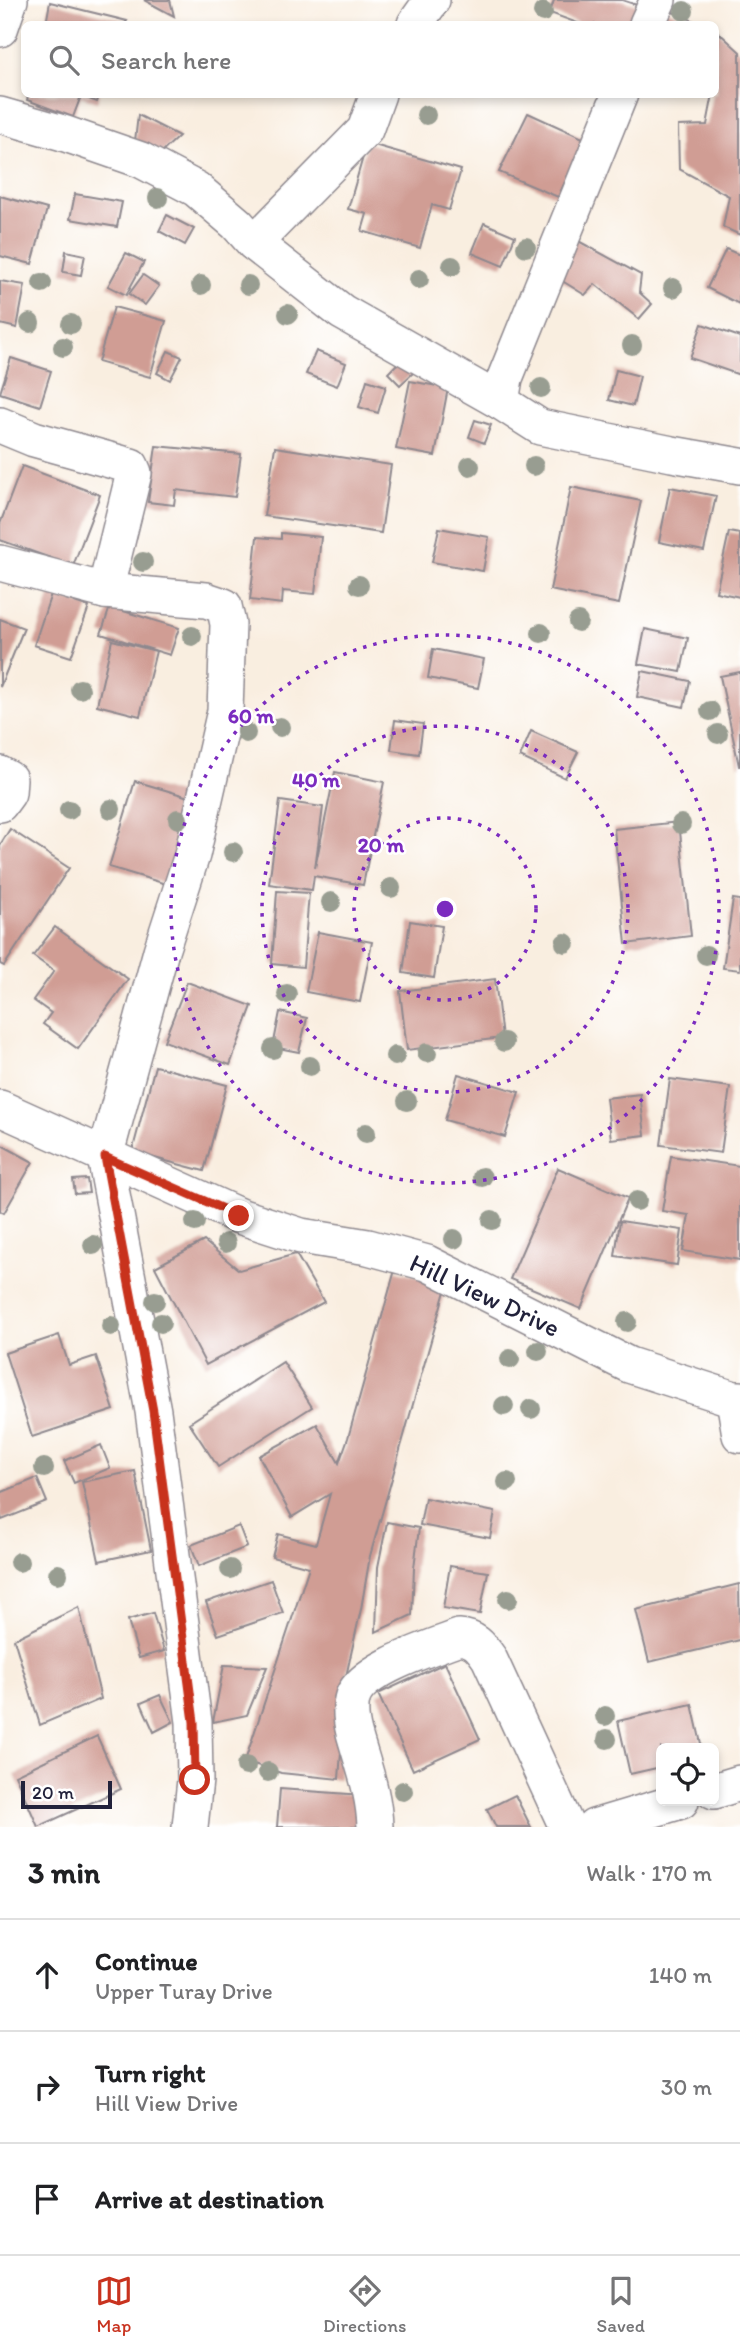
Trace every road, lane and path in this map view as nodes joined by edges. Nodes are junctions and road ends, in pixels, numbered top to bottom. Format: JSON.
{"nodes":[{"id":1,"x":10,"y":0,"type":"edge"},
{"id":2,"x":432,"y":0,"type":"edge"},
{"id":3,"x":658,"y":0,"type":"edge"},
{"id":4,"x":417,"y":21,"type":"edge"},
{"id":5,"x":649,"y":21,"type":"edge"},
{"id":6,"x":0,"y":29,"type":"edge"},
{"id":7,"x":377,"y":98,"type":"edge"},
{"id":8,"x":618,"y":98,"type":"edge"},
{"id":9,"x":1,"y":118,"type":"edge"},
{"id":10,"x":254,"y":243,"type":"junction"},
{"id":11,"x":501,"y":402,"type":"junction"},
{"id":12,"x":0,"y":425,"type":"edge"},
{"id":13,"x":740,"y":466,"type":"edge"},
{"id":14,"x":0,"y":563,"type":"edge"},
{"id":15,"x":105,"y":590,"type":"junction"},
{"id":16,"x":0,"y":774,"type":"edge"},
{"id":17,"x":0,"y":804,"type":"edge"},
{"id":18,"x":0,"y":1108,"type":"edge"},
{"id":19,"x":105,"y":1157,"type":"junction"},
{"id":20,"x":737,"y":1399,"type":"edge"},
{"id":21,"x":740,"y":1435,"type":"edge"},
{"id":22,"x":740,"y":1783,"type":"edge"},
{"id":23,"x":719,"y":1789,"type":"edge"},
{"id":24,"x":664,"y":1806,"type":"edge"},
{"id":25,"x":190,"y":1827,"type":"edge"},
{"id":26,"x":375,"y":1827,"type":"edge"},
{"id":27,"x":567,"y":1827,"type":"edge"},
{"id":28,"x":594,"y":1827,"type":"edge"}],
"edges":[{"from":1,"to":6,"type":"street"},
{"from":2,"to":4,"type":"street"},
{"from":3,"to":5,"type":"street"},
{"from":7,"to":10,"type":"street"},
{"from":8,"to":11,"type":"street"},
{"from":9,"to":10,"type":"street"},
{"from":10,"to":11,"type":"street"},
{"from":11,"to":13,"type":"street"},
{"from":12,"to":15,"type":"street"},
{"from":14,"to":15,"type":"street"},
{"from":15,"to":19,"type":"street"},
{"from":16,"to":17,"type":"street"},
{"from":18,"to":19,"type":"street","name":"Hill View Drive"},
{"from":19,"to":20,"type":"street","name":"Hill View Drive"},
{"from":19,"to":25,"type":"street"},
{"from":20,"to":21,"type":"street"},
{"from":22,"to":23,"type":"street"},
{"from":24,"to":28,"type":"street"},
{"from":26,"to":27,"type":"street"}]}
